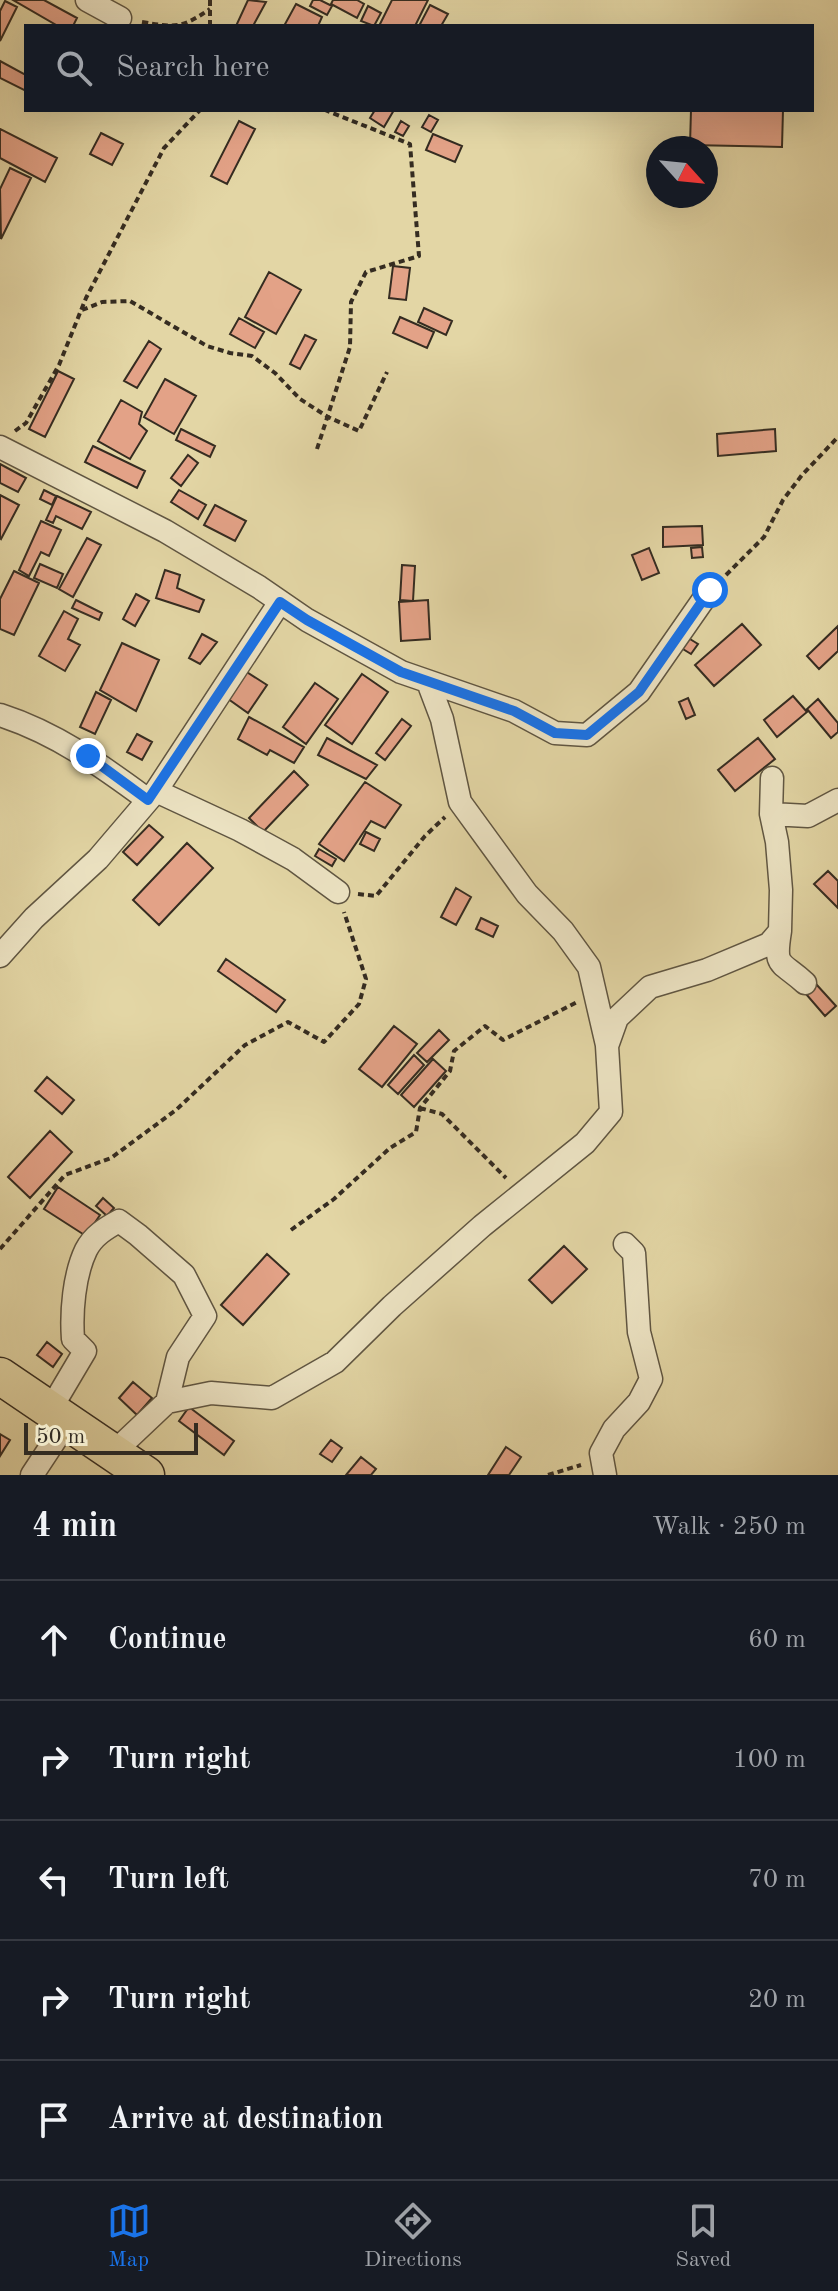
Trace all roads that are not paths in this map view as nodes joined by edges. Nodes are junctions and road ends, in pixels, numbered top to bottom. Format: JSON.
{"nodes":[{"id":1,"x":87,"y":0,"type":"edge"},
{"id":2,"x":120,"y":18,"type":"road end"},
{"id":3,"x":4,"y":442,"type":"edge"},
{"id":4,"x":710,"y":590,"type":"road end"},
{"id":5,"x":280,"y":602,"type":"junction"},
{"id":6,"x":428,"y":682,"type":"junction"},
{"id":7,"x":0,"y":715,"type":"edge"},
{"id":8,"x":772,"y":778,"type":"dead end"},
{"id":9,"x":152,"y":796,"type":"junction"},
{"id":10,"x":838,"y":800,"type":"edge"},
{"id":11,"x":771,"y":814,"type":"junction"},
{"id":12,"x":338,"y":892,"type":"road end"},
{"id":13,"x":780,"y":931,"type":"junction"},
{"id":14,"x":0,"y":956,"type":"edge"},
{"id":15,"x":740,"y":957,"type":"junction"},
{"id":16,"x":781,"y":965,"type":"junction"},
{"id":17,"x":805,"y":983,"type":"dead end"},
{"id":18,"x":607,"y":1046,"type":"junction"},
{"id":19,"x":625,"y":1244,"type":"dead end"},
{"id":20,"x":0,"y":1376,"type":"edge"},
{"id":21,"x":167,"y":1402,"type":"junction"},
{"id":22,"x":58,"y":1416,"type":"junction"},
{"id":23,"x":113,"y":1453,"type":"junction"},
{"id":24,"x":604,"y":1468,"type":"edge"},
{"id":25,"x":32,"y":1475,"type":"edge"},
{"id":26,"x":146,"y":1475,"type":"edge"}],
"edges":[{"from":1,"to":2,"type":"street"},
{"from":3,"to":5,"type":"street"},
{"from":4,"to":6,"type":"street"},
{"from":5,"to":6,"type":"street"},
{"from":5,"to":9,"type":"street"},
{"from":6,"to":18,"type":"street"},
{"from":7,"to":9,"type":"street"},
{"from":8,"to":11,"type":"street"},
{"from":9,"to":12,"type":"street"},
{"from":9,"to":14,"type":"street"},
{"from":10,"to":11,"type":"street"},
{"from":11,"to":13,"type":"street"},
{"from":13,"to":15,"type":"street"},
{"from":13,"to":16,"type":"street"},
{"from":15,"to":16,"type":"street"},
{"from":15,"to":18,"type":"street"},
{"from":16,"to":17,"type":"street"},
{"from":18,"to":21,"type":"street"},
{"from":19,"to":24,"type":"street"},
{"from":20,"to":22,"type":"highway"},
{"from":21,"to":22,"type":"street"},
{"from":21,"to":23,"type":"street"},
{"from":22,"to":23,"type":"highway"},
{"from":22,"to":25,"type":"street"},
{"from":23,"to":26,"type":"highway"}]}
